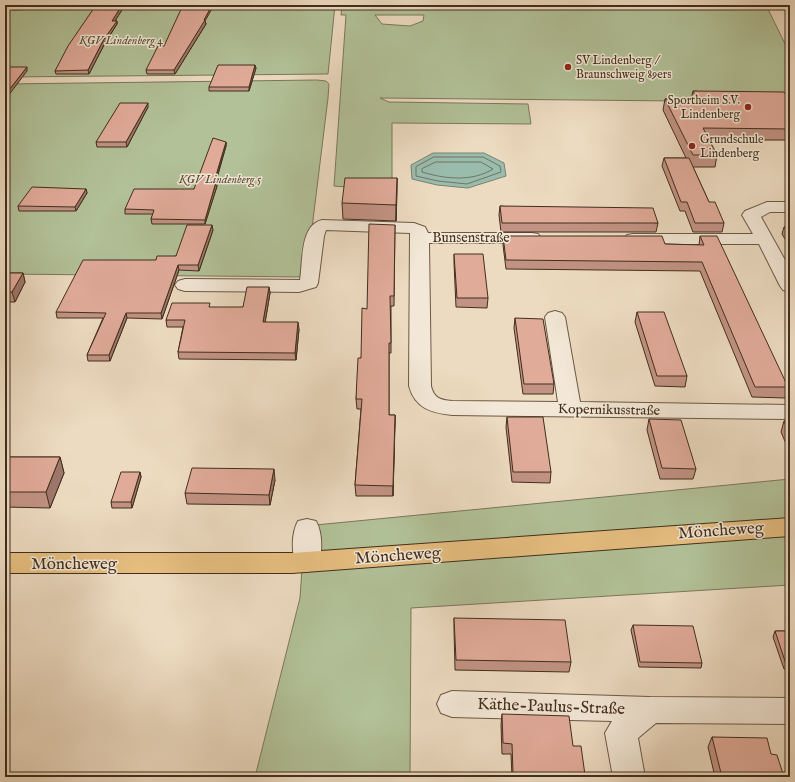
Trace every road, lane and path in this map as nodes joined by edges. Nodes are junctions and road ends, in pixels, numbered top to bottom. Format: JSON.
{"nodes":[{"id":1,"x":790,"y":207,"type":"edge"},
{"id":2,"x":420,"y":238,"type":"junction"},
{"id":3,"x":552,"y":238,"type":"edge"},
{"id":4,"x":615,"y":239,"type":"edge"},
{"id":5,"x":765,"y":240,"type":"junction"},
{"id":6,"x":185,"y":285,"type":"dead end"},
{"id":7,"x":790,"y":286,"type":"edge"},
{"id":8,"x":555,"y":317,"type":"dead end"},
{"id":9,"x":428,"y":403,"type":"joint"},
{"id":10,"x":570,"y":410,"type":"junction"},
{"id":11,"x":790,"y":412,"type":"edge"},
{"id":12,"x":790,"y":526,"type":"edge"},
{"id":13,"x":307,"y":528,"type":"dead end"},
{"id":14,"x":307,"y":562,"type":"junction"},
{"id":15,"x":5,"y":563,"type":"edge"},
{"id":16,"x":452,"y":704,"type":"dead end"},
{"id":17,"x":650,"y":710,"type":"junction"},
{"id":18,"x":790,"y":711,"type":"edge"},
{"id":19,"x":629,"y":777,"type":"edge"}],
"edges":[{"from":1,"to":5,"type":"street"},
{"from":2,"to":3,"type":"street","name":"Bunsenstraße"},
{"from":2,"to":6,"type":"street","name":"Bunsenstraße"},
{"from":2,"to":9,"type":"street","name":"Bunsenstraße"},
{"from":4,"to":5,"type":"street"},
{"from":5,"to":7,"type":"street"},
{"from":8,"to":10,"type":"street"},
{"from":9,"to":10,"type":"street","name":"Kopernikusstraße"},
{"from":10,"to":11,"type":"street","name":"Kopernikusstraße"},
{"from":12,"to":14,"type":"main road","name":"Möncheweg"},
{"from":13,"to":14,"type":"street"},
{"from":14,"to":15,"type":"main road","name":"Möncheweg"},
{"from":16,"to":17,"type":"street","name":"Käthe-Paulus-Straße"},
{"from":17,"to":18,"type":"street","name":"Käthe-Paulus-Straße"},
{"from":17,"to":19,"type":"street","name":"Käthe-Paulus-Straße"}]}
